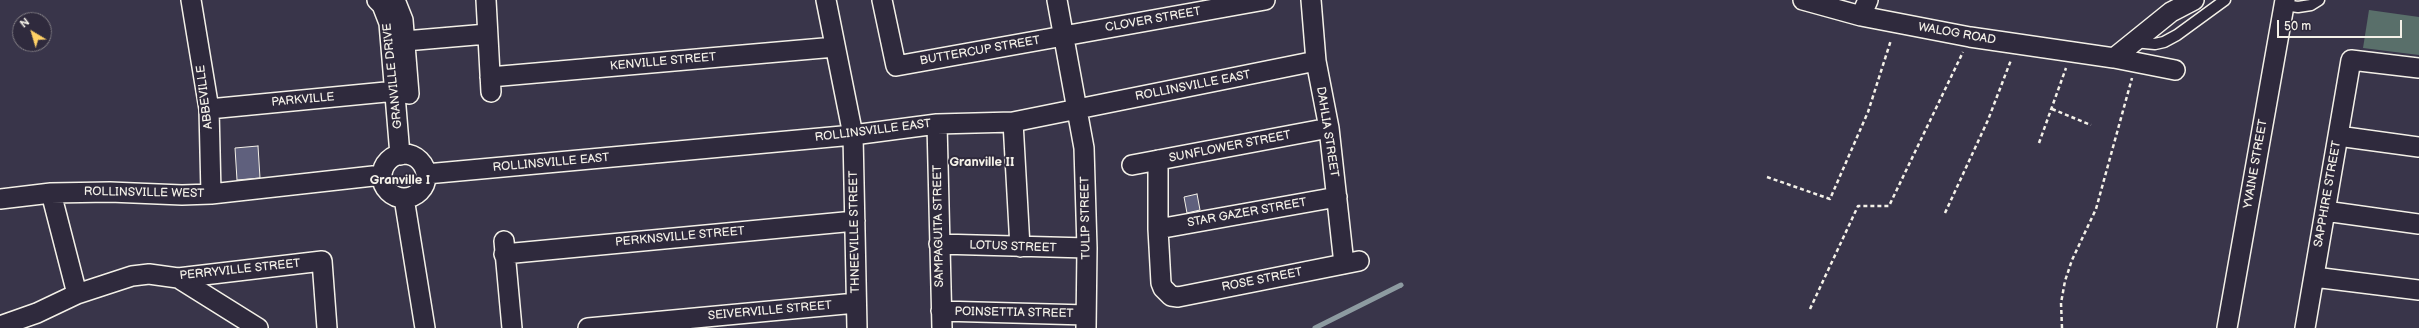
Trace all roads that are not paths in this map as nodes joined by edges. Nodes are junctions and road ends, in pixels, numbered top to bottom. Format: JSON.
{"nodes":[{"id":1,"x":191,"y":0,"type":"edge"},
{"id":2,"x":377,"y":0,"type":"edge"},
{"id":3,"x":395,"y":0,"type":"edge"},
{"id":4,"x":486,"y":0,"type":"edge"},
{"id":5,"x":826,"y":0,"type":"edge"},
{"id":6,"x":882,"y":0,"type":"edge"},
{"id":7,"x":1057,"y":0,"type":"edge"},
{"id":8,"x":1265,"y":0,"type":"edge"},
{"id":9,"x":1311,"y":0,"type":"edge"},
{"id":10,"x":1803,"y":0,"type":"edge"},
{"id":11,"x":2194,"y":0,"type":"edge"},
{"id":12,"x":2225,"y":0,"type":"edge"},
{"id":13,"x":2319,"y":0,"type":"edge"},
{"id":14,"x":2285,"y":3,"type":"edge"},
{"id":15,"x":2174,"y":6,"type":"edge"},
{"id":16,"x":1865,"y":8,"type":"edge"},
{"id":17,"x":487,"y":34,"type":"junction"},
{"id":18,"x":1064,"y":36,"type":"junction"},
{"id":19,"x":398,"y":41,"type":"junction"},
{"id":20,"x":2134,"y":42,"type":"junction"},
{"id":21,"x":836,"y":47,"type":"junction"},
{"id":22,"x":2114,"y":58,"type":"junction"},
{"id":23,"x":1316,"y":61,"type":"junction"},
{"id":24,"x":2419,"y":68,"type":"edge"},
{"id":25,"x":2175,"y":70,"type":"dead end"},
{"id":26,"x":396,"y":91,"type":"junction"},
{"id":27,"x":1078,"y":108,"type":"junction"},
{"id":28,"x":209,"y":109,"type":"junction"},
{"id":29,"x":1014,"y":122,"type":"junction"},
{"id":30,"x":937,"y":124,"type":"junction"},
{"id":31,"x":1329,"y":128,"type":"junction"},
{"id":32,"x":853,"y":135,"type":"junction"},
{"id":33,"x":2338,"y":136,"type":"junction"},
{"id":34,"x":2419,"y":147,"type":"edge"},
{"id":35,"x":406,"y":155,"type":"junction"},
{"id":36,"x":1158,"y":160,"type":"junction"},
{"id":37,"x":1132,"y":165,"type":"dead end"},
{"id":38,"x":426,"y":174,"type":"junction"},
{"id":39,"x":382,"y":175,"type":"junction"},
{"id":40,"x":51,"y":193,"type":"junction"},
{"id":41,"x":211,"y":194,"type":"junction"},
{"id":42,"x":1337,"y":197,"type":"junction"},
{"id":43,"x":404,"y":198,"type":"junction"},
{"id":44,"x":0,"y":200,"type":"edge"},
{"id":45,"x":2325,"y":211,"type":"junction"},
{"id":46,"x":855,"y":221,"type":"junction"},
{"id":47,"x":2419,"y":224,"type":"edge"},
{"id":48,"x":1158,"y":229,"type":"junction"},
{"id":49,"x":939,"y":244,"type":"junction"},
{"id":50,"x":1020,"y":247,"type":"junction"},
{"id":51,"x":1087,"y":248,"type":"junction"},
{"id":52,"x":1351,"y":262,"type":"joint"},
{"id":53,"x":2314,"y":277,"type":"junction"},
{"id":54,"x":178,"y":278,"type":"junction"},
{"id":55,"x":2419,"y":290,"type":"edge"},
{"id":56,"x":77,"y":294,"type":"junction"},
{"id":57,"x":856,"y":303,"type":"junction"},
{"id":58,"x":941,"y":320,"type":"edge"},
{"id":59,"x":1086,"y":321,"type":"edge"},
{"id":60,"x":0,"y":326,"type":"edge"},
{"id":61,"x":258,"y":328,"type":"edge"},
{"id":62,"x":327,"y":328,"type":"edge"},
{"id":63,"x":425,"y":328,"type":"edge"},
{"id":64,"x":512,"y":328,"type":"edge"},
{"id":65,"x":588,"y":328,"type":"edge"},
{"id":66,"x":857,"y":328,"type":"edge"},
{"id":67,"x":2227,"y":328,"type":"edge"},
{"id":68,"x":2305,"y":328,"type":"edge"}],
"edges":[{"from":1,"to":28,"type":"street","name":"ABBEVILLE"},
{"from":2,"to":19,"type":"street","name":"GRANVILLE DRIVE"},
{"from":3,"to":19,"type":"street","name":"GRANVILLE DRIVE"},
{"from":4,"to":17,"type":"street"},
{"from":5,"to":21,"type":"street","name":"THNEEVILLE STREET"},
{"from":6,"to":18,"type":"street","name":"BUTTERCUP STREET"},
{"from":7,"to":18,"type":"street","name":"TULIP STREET"},
{"from":8,"to":18,"type":"street","name":"CLOVER STREET"},
{"from":9,"to":23,"type":"street","name":"DAHLIA STREET"},
{"from":10,"to":16,"type":"street","name":"WALOG ROAD"},
{"from":11,"to":15,"type":"street"},
{"from":12,"to":20,"type":"lane"},
{"from":13,"to":14,"type":"lane"},
{"from":14,"to":67,"type":"street","name":"YVAINE STREET"},
{"from":15,"to":20,"type":"street"},
{"from":16,"to":22,"type":"street","name":"WALOG ROAD"},
{"from":17,"to":19,"type":"street"},
{"from":17,"to":21,"type":"street","name":"KENVILLE STREET"},
{"from":18,"to":27,"type":"street","name":"TULIP STREET"},
{"from":19,"to":26,"type":"street","name":"GRANVILLE DRIVE"},
{"from":19,"to":35,"type":"street","name":"GRANVILLE DRIVE"},
{"from":20,"to":22,"type":"street"},
{"from":21,"to":32,"type":"street","name":"THNEEVILLE STREET"},
{"from":22,"to":25,"type":"street","name":"WALOG ROAD"},
{"from":23,"to":27,"type":"street","name":"ROLLINSVILLE EAST"},
{"from":23,"to":31,"type":"street","name":"DAHLIA STREET"},
{"from":24,"to":33,"type":"street","name":"SAPPHIRE STREET"},
{"from":26,"to":28,"type":"street","name":"PARKVILLE"},
{"from":26,"to":35,"type":"street","name":"GRANVILLE DRIVE"},
{"from":27,"to":29,"type":"street","name":"ROLLINSVILLE EAST"},
{"from":27,"to":51,"type":"street","name":"TULIP STREET"},
{"from":28,"to":41,"type":"street","name":"ABBEVILLE"},
{"from":29,"to":30,"type":"street","name":"ROLLINSVILLE EAST"},
{"from":29,"to":50,"type":"street"},
{"from":30,"to":32,"type":"street","name":"ROLLINSVILLE EAST"},
{"from":30,"to":49,"type":"street","name":"SAMPAGUITA STREET"},
{"from":31,"to":36,"type":"street","name":"SUNFLOWER STREET"},
{"from":31,"to":42,"type":"street","name":"DAHLIA STREET"},
{"from":32,"to":38,"type":"street","name":"ROLLINSVILLE EAST"},
{"from":32,"to":46,"type":"street","name":"THNEEVILLE STREET"},
{"from":33,"to":34,"type":"street"},
{"from":33,"to":45,"type":"street","name":"SAPPHIRE STREET"},
{"from":35,"to":38,"type":"street"},
{"from":35,"to":39,"type":"street"},
{"from":36,"to":37,"type":"street","name":"SUNFLOWER STREET"},
{"from":36,"to":48,"type":"street"},
{"from":38,"to":43,"type":"street"},
{"from":39,"to":41,"type":"street","name":"ROLLINSVILLE WEST"},
{"from":39,"to":43,"type":"street"},
{"from":40,"to":41,"type":"street","name":"ROLLINSVILLE WEST"},
{"from":40,"to":44,"type":"street","name":"ROLLINSVILLE WEST"},
{"from":40,"to":56,"type":"street"},
{"from":42,"to":48,"type":"street","name":"STAR GAZER STREET"},
{"from":42,"to":52,"type":"street","name":"DAHLIA STREET"},
{"from":43,"to":63,"type":"street"},
{"from":45,"to":47,"type":"street"},
{"from":45,"to":53,"type":"street","name":"SAPPHIRE STREET"},
{"from":46,"to":57,"type":"street","name":"THNEEVILLE STREET"},
{"from":46,"to":64,"type":"street","name":"PERKNSVILLE STREET"},
{"from":48,"to":52,"type":"street","name":"ROSE STREET"},
{"from":49,"to":50,"type":"street","name":"LOTUS STREET"},
{"from":49,"to":58,"type":"street","name":"SAMPAGUITA STREET"},
{"from":50,"to":51,"type":"street","name":"LOTUS STREET"},
{"from":51,"to":59,"type":"street","name":"TULIP STREET"},
{"from":53,"to":55,"type":"street"},
{"from":53,"to":68,"type":"street","name":"SAPPHIRE STREET"},
{"from":54,"to":56,"type":"street","name":"PERRYVILLE STREET"},
{"from":54,"to":61,"type":"street"},
{"from":54,"to":62,"type":"street","name":"PERRYVILLE STREET"},
{"from":56,"to":60,"type":"street","name":"PERRYVILLE STREET"},
{"from":57,"to":65,"type":"street","name":"SEIVERVILLE STREET"},
{"from":57,"to":66,"type":"street","name":"THNEEVILLE STREET"},
{"from":58,"to":59,"type":"street","name":"POINSETTIA STREET"}]}
